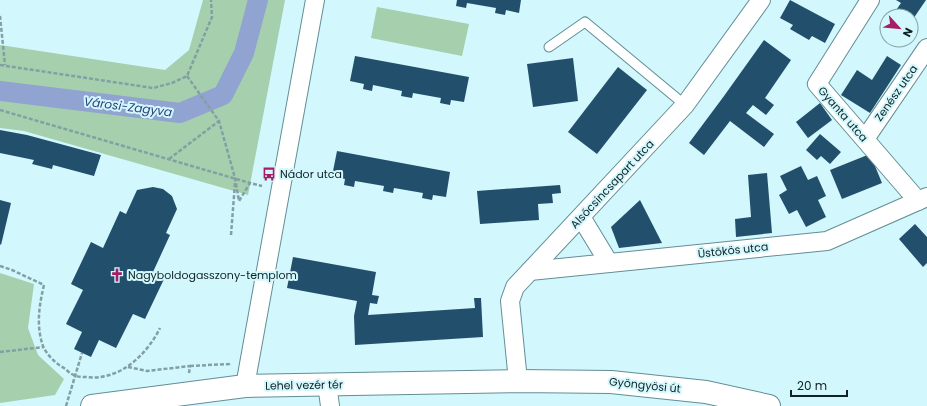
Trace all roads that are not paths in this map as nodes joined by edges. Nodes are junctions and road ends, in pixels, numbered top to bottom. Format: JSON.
{"nodes":[{"id":1,"x":315,"y":0,"type":"edge"},
{"id":2,"x":761,"y":0,"type":"edge"},
{"id":3,"x":870,"y":0,"type":"edge"},
{"id":4,"x":549,"y":47,"type":"dead end"},
{"id":5,"x":927,"y":48,"type":"edge"},
{"id":6,"x":685,"y":105,"type":"junction"},
{"id":7,"x":865,"y":139,"type":"junction"},
{"id":8,"x":922,"y":199,"type":"edge"},
{"id":9,"x":581,"y":218,"type":"junction"},
{"id":10,"x":609,"y":263,"type":"junction"},
{"id":11,"x":530,"y":271,"type":"junction"},
{"id":12,"x":518,"y":381,"type":"junction"},
{"id":13,"x":327,"y":384,"type":"junction"},
{"id":14,"x":245,"y":386,"type":"junction"},
{"id":15,"x":92,"y":406,"type":"edge"},
{"id":16,"x":330,"y":406,"type":"edge"},
{"id":17,"x":769,"y":406,"type":"edge"}],
"edges":[{"from":1,"to":14,"type":"street"},
{"from":2,"to":6,"type":"street","name":"Alsócsincsapart utca"},
{"from":3,"to":7,"type":"street","name":"Gyanta utca"},
{"from":4,"to":6,"type":"lane"},
{"from":5,"to":7,"type":"street","name":"Zenész utca"},
{"from":6,"to":9,"type":"street","name":"Alsócsincsapart utca"},
{"from":7,"to":8,"type":"street","name":"Gyanta utca"},
{"from":8,"to":10,"type":"street","name":"Üstökös utca"},
{"from":9,"to":10,"type":"street"},
{"from":9,"to":11,"type":"street","name":"Alsócsincsapart utca"},
{"from":10,"to":11,"type":"street","name":"Üstökös utca"},
{"from":11,"to":12,"type":"street","name":"Alsócsincsapart utca"},
{"from":12,"to":13,"type":"street","name":"Lehel vezér tér"},
{"from":12,"to":17,"type":"street","name":"Gyöngyösi út"},
{"from":13,"to":14,"type":"street","name":"Lehel vezér tér"},
{"from":13,"to":16,"type":"street"},
{"from":14,"to":15,"type":"street","name":"Lehel vezér tér"}]}
